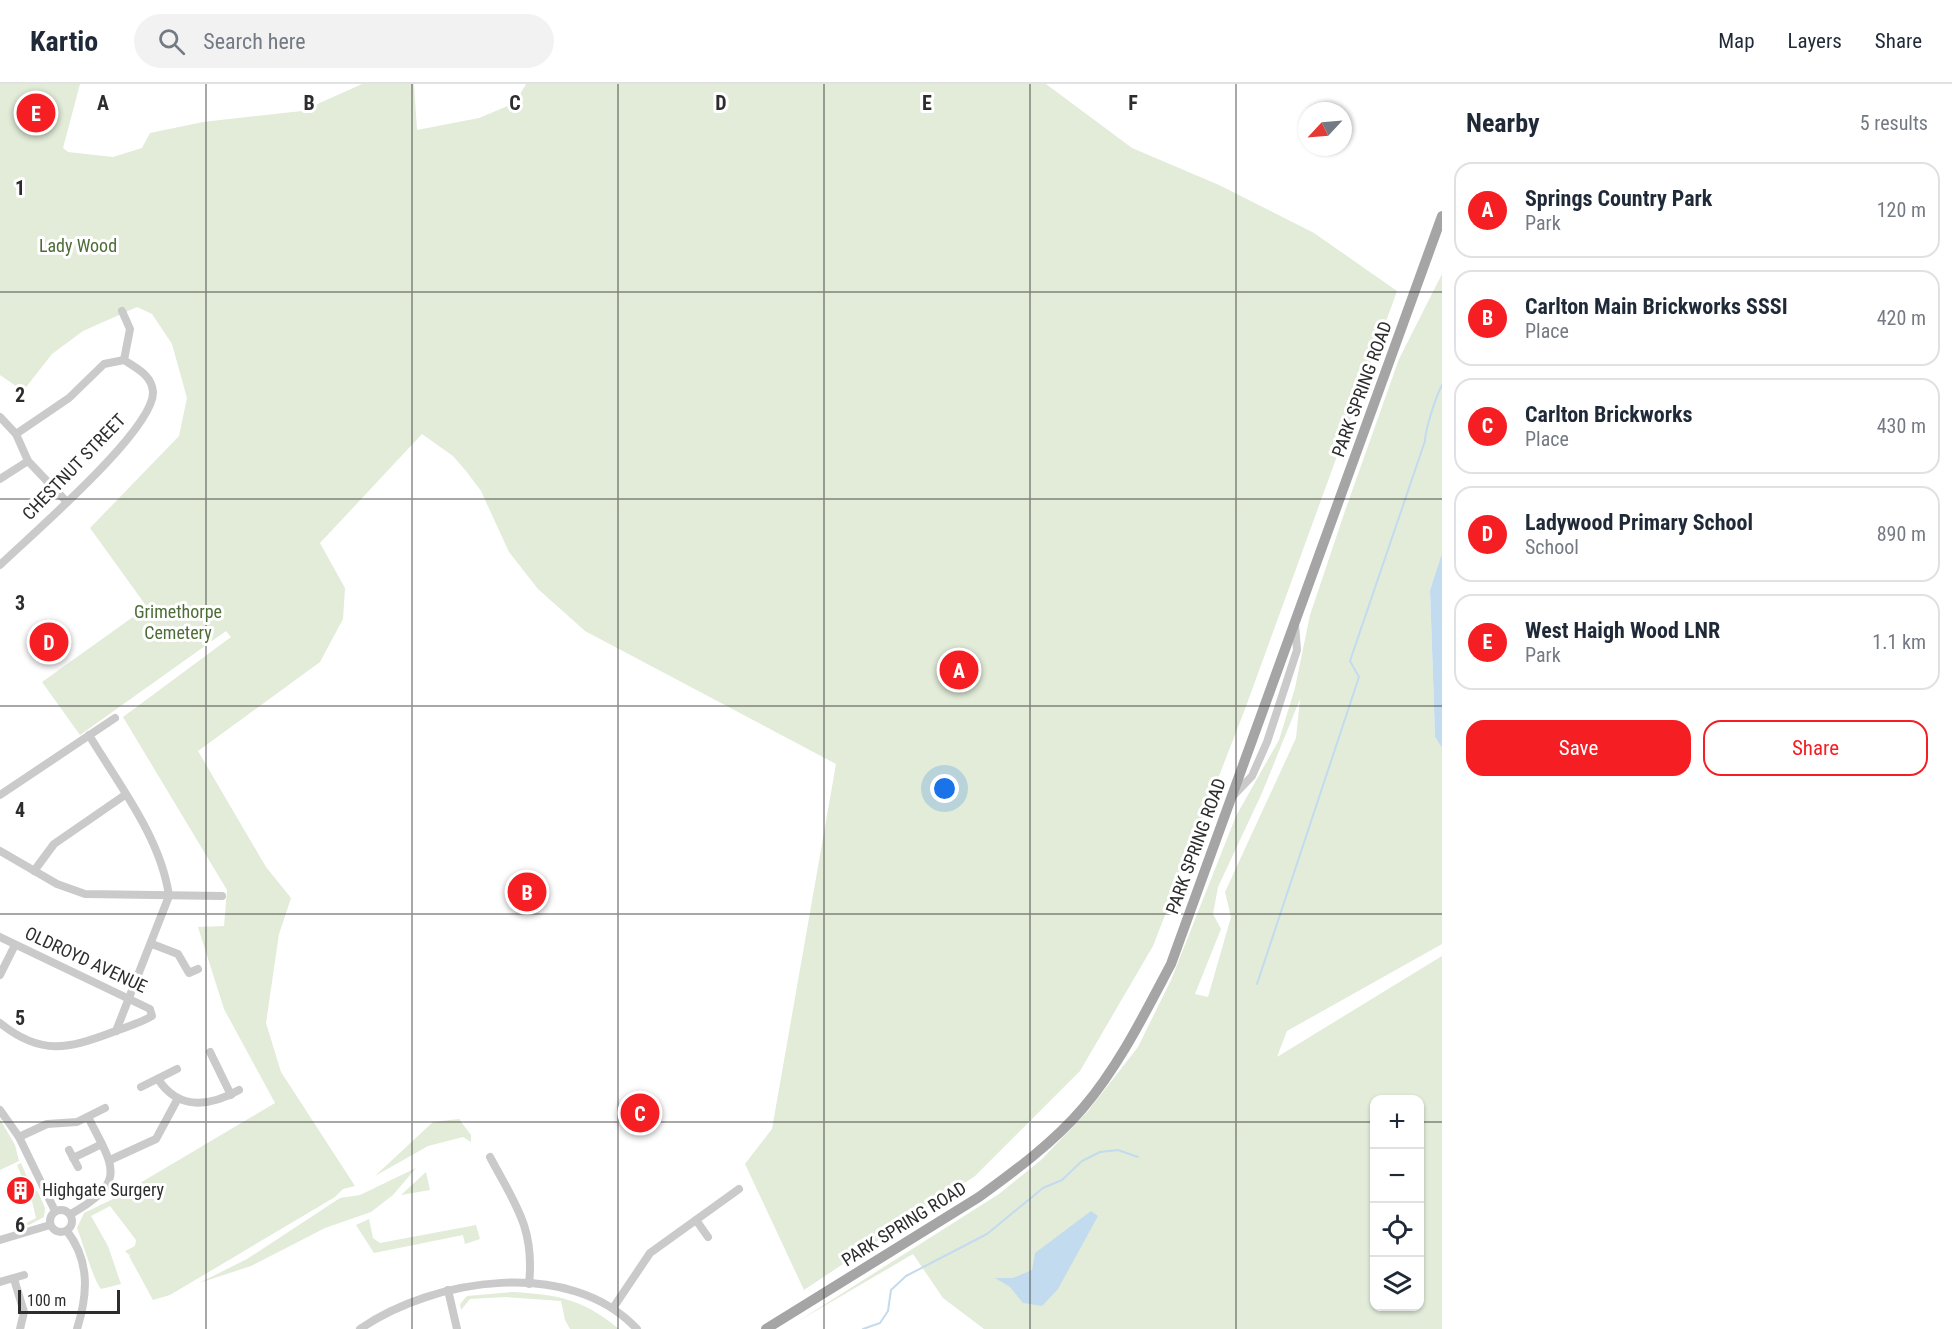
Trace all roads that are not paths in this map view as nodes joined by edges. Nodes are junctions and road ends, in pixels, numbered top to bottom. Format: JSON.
{"nodes":[{"id":1,"x":1442,"y":216,"type":"edge"},
{"id":2,"x":123,"y":311,"type":"dead end"},
{"id":3,"x":123,"y":360,"type":"junction"},
{"id":4,"x":0,"y":417,"type":"edge"},
{"id":5,"x":16,"y":434,"type":"junction"},
{"id":6,"x":28,"y":461,"type":"junction"},
{"id":7,"x":0,"y":479,"type":"edge"},
{"id":8,"x":66,"y":501,"type":"junction"},
{"id":9,"x":0,"y":565,"type":"edge"},
{"id":10,"x":115,"y":718,"type":"dead end"},
{"id":11,"x":89,"y":735,"type":"junction"},
{"id":12,"x":0,"y":795,"type":"edge"},
{"id":13,"x":126,"y":795,"type":"junction"},
{"id":14,"x":0,"y":851,"type":"edge"},
{"id":15,"x":34,"y":871,"type":"junction"},
{"id":16,"x":169,"y":896,"type":"junction"},
{"id":17,"x":222,"y":896,"type":"dead end"},
{"id":18,"x":0,"y":938,"type":"edge"},
{"id":19,"x":152,"y":944,"type":"junction"},
{"id":20,"x":15,"y":945,"type":"junction"},
{"id":21,"x":198,"y":969,"type":"dead end"},
{"id":22,"x":0,"y":975,"type":"edge"},
{"id":23,"x":129,"y":998,"type":"junction"},
{"id":24,"x":0,"y":1023,"type":"edge"},
{"id":25,"x":116,"y":1031,"type":"junction"},
{"id":26,"x":210,"y":1052,"type":"dead end"},
{"id":27,"x":177,"y":1069,"type":"dead end"},
{"id":28,"x":158,"y":1078,"type":"junction"},
{"id":29,"x":141,"y":1087,"type":"dead end"},
{"id":30,"x":177,"y":1100,"type":"junction"},
{"id":31,"x":105,"y":1108,"type":"dead end"},
{"id":32,"x":0,"y":1110,"type":"edge"},
{"id":33,"x":88,"y":1117,"type":"junction"},
{"id":34,"x":19,"y":1137,"type":"junction"},
{"id":35,"x":102,"y":1144,"type":"junction"},
{"id":36,"x":490,"y":1157,"type":"dead end"},
{"id":37,"x":73,"y":1158,"type":"dead end"},
{"id":38,"x":110,"y":1160,"type":"junction"},
{"id":39,"x":740,"y":1189,"type":"dead end"},
{"id":40,"x":55,"y":1211,"type":"junction"},
{"id":41,"x":71,"y":1214,"type":"junction"},
{"id":42,"x":696,"y":1220,"type":"junction"},
{"id":43,"x":50,"y":1225,"type":"junction"},
{"id":44,"x":67,"y":1231,"type":"junction"},
{"id":45,"x":708,"y":1237,"type":"dead end"},
{"id":46,"x":0,"y":1240,"type":"edge"},
{"id":47,"x":24,"y":1275,"type":"dead end"},
{"id":48,"x":14,"y":1279,"type":"junction"},
{"id":49,"x":0,"y":1282,"type":"edge"},
{"id":50,"x":529,"y":1284,"type":"junction"},
{"id":51,"x":448,"y":1290,"type":"junction"},
{"id":52,"x":613,"y":1308,"type":"junction"},
{"id":53,"x":20,"y":1329,"type":"edge"},
{"id":54,"x":77,"y":1329,"type":"edge"},
{"id":55,"x":360,"y":1329,"type":"edge"},
{"id":56,"x":457,"y":1329,"type":"edge"},
{"id":57,"x":637,"y":1329,"type":"edge"},
{"id":58,"x":766,"y":1329,"type":"edge"}],
"edges":[{"from":1,"to":58,"type":"main road","name":"PARK SPRING ROAD"},
{"from":2,"to":3,"type":"street"},
{"from":3,"to":5,"type":"street"},
{"from":3,"to":8,"type":"street","name":"CHESTNUT STREET"},
{"from":4,"to":5,"type":"street"},
{"from":5,"to":6,"type":"street"},
{"from":6,"to":7,"type":"street"},
{"from":6,"to":8,"type":"street"},
{"from":8,"to":9,"type":"street","name":"CHESTNUT STREET"},
{"from":10,"to":11,"type":"street"},
{"from":11,"to":12,"type":"street"},
{"from":11,"to":13,"type":"street"},
{"from":13,"to":15,"type":"street"},
{"from":13,"to":16,"type":"street"},
{"from":14,"to":15,"type":"street"},
{"from":15,"to":16,"type":"street"},
{"from":16,"to":17,"type":"street"},
{"from":16,"to":19,"type":"street"},
{"from":18,"to":20,"type":"street","name":"OLDROYD AVENUE"},
{"from":19,"to":21,"type":"street"},
{"from":19,"to":23,"type":"street"},
{"from":20,"to":22,"type":"street"},
{"from":20,"to":23,"type":"street","name":"OLDROYD AVENUE"},
{"from":23,"to":25,"type":"street"},
{"from":23,"to":25,"type":"street","name":"OLDROYD AVENUE"},
{"from":24,"to":25,"type":"street"},
{"from":26,"to":30,"type":"street"},
{"from":27,"to":28,"type":"street"},
{"from":28,"to":29,"type":"street"},
{"from":28,"to":30,"type":"street"},
{"from":30,"to":38,"type":"street"},
{"from":31,"to":33,"type":"street"},
{"from":32,"to":34,"type":"street"},
{"from":33,"to":34,"type":"street"},
{"from":33,"to":35,"type":"street"},
{"from":34,"to":40,"type":"street"},
{"from":35,"to":37,"type":"street"},
{"from":35,"to":38,"type":"street"},
{"from":36,"to":50,"type":"street"},
{"from":38,"to":41,"type":"street"},
{"from":39,"to":42,"type":"street"},
{"from":40,"to":41,"type":"street"},
{"from":40,"to":43,"type":"street"},
{"from":41,"to":44,"type":"street"},
{"from":42,"to":45,"type":"street"},
{"from":42,"to":52,"type":"street"},
{"from":43,"to":44,"type":"street"},
{"from":43,"to":46,"type":"street"},
{"from":44,"to":54,"type":"street"},
{"from":47,"to":48,"type":"street"},
{"from":48,"to":49,"type":"street"},
{"from":48,"to":53,"type":"street"},
{"from":50,"to":51,"type":"street"},
{"from":50,"to":52,"type":"street"},
{"from":51,"to":55,"type":"street"},
{"from":51,"to":56,"type":"street"},
{"from":52,"to":57,"type":"street"}]}
